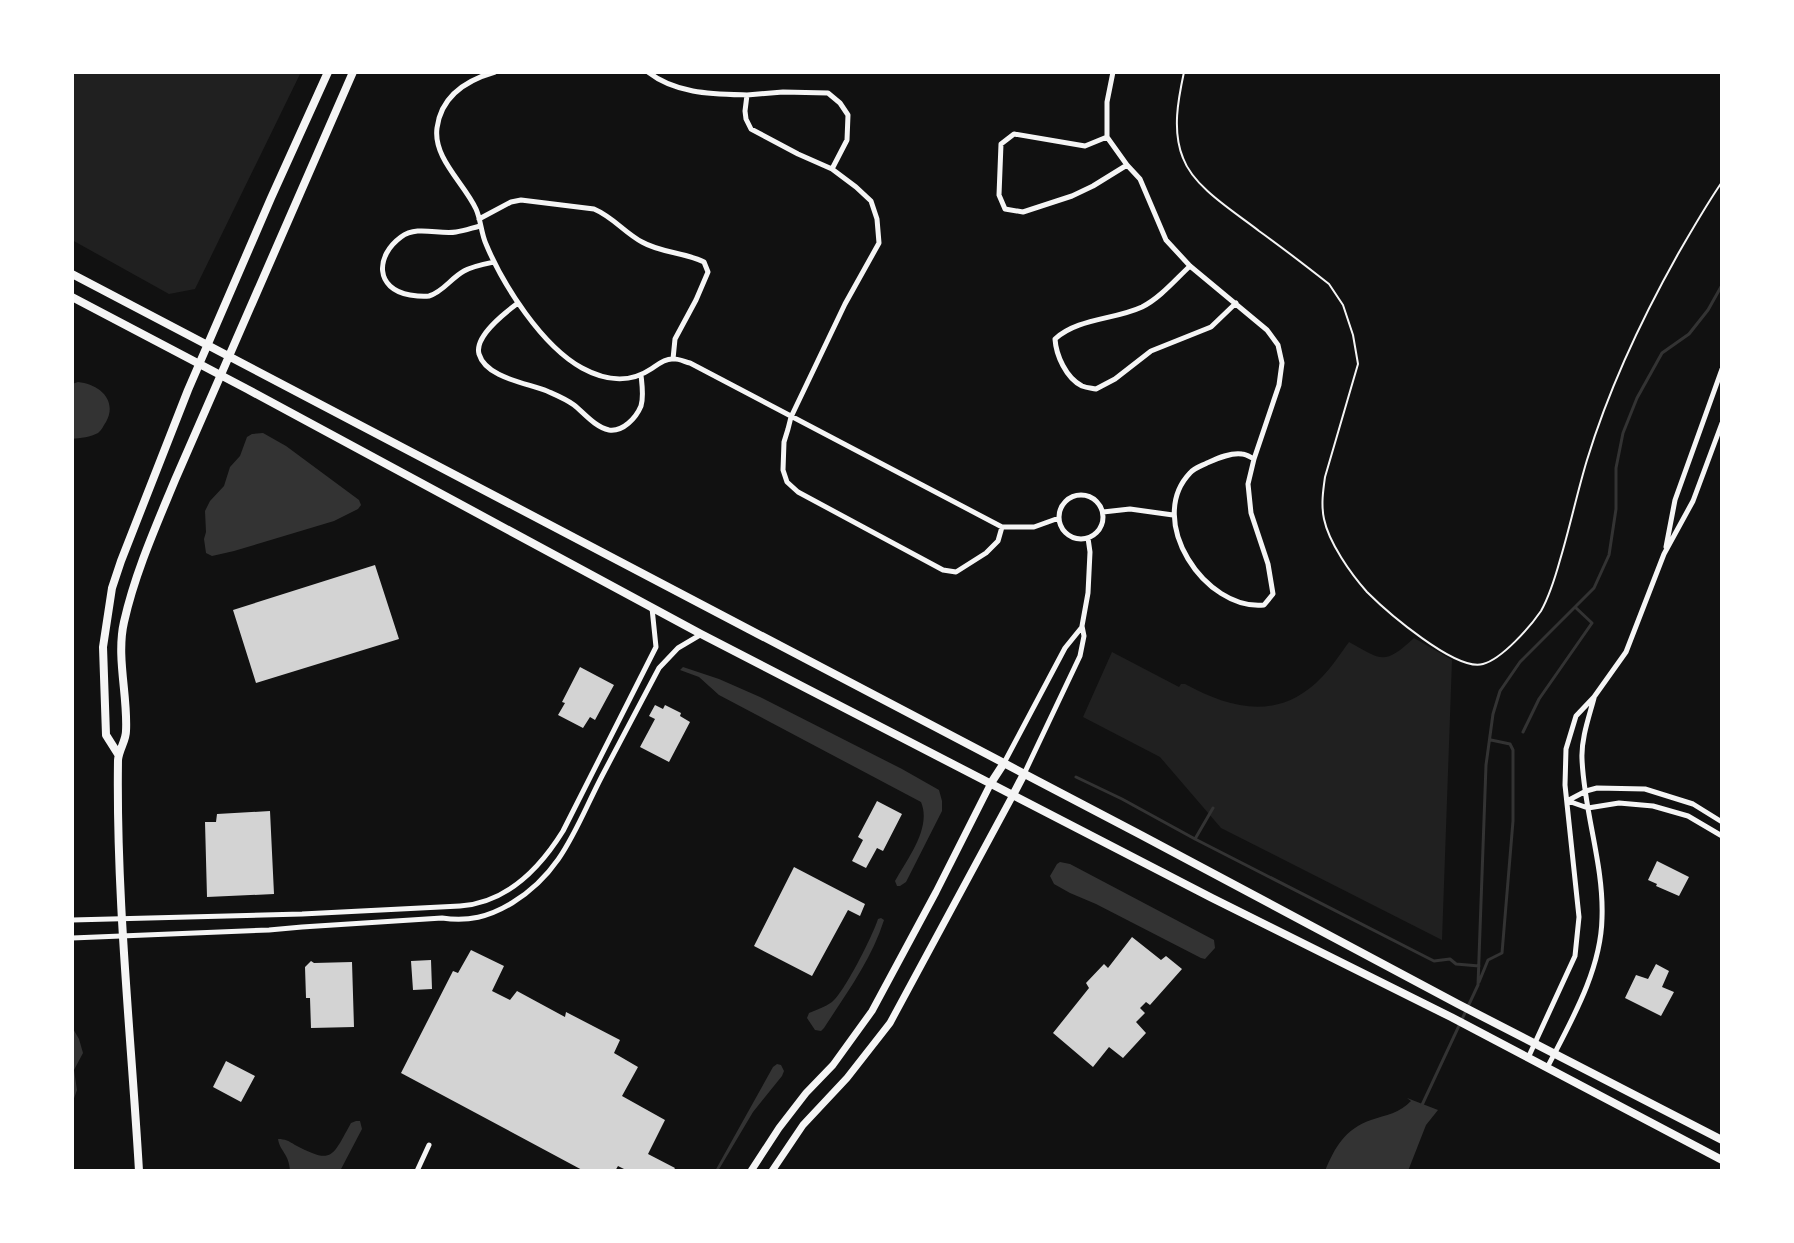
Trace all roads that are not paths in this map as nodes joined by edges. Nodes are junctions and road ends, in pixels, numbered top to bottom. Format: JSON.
{"nodes":[{"id":1,"x":328,"y":72,"type":"edge"},
{"id":2,"x":353,"y":72,"type":"edge"},
{"id":3,"x":495,"y":72,"type":"edge"},
{"id":4,"x":648,"y":72,"type":"edge"},
{"id":5,"x":1113,"y":72,"type":"edge"},
{"id":6,"x":747,"y":95,"type":"junction"},
{"id":7,"x":1107,"y":137,"type":"junction"},
{"id":8,"x":1127,"y":165,"type":"junction"},
{"id":9,"x":832,"y":169,"type":"junction"},
{"id":10,"x":480,"y":222,"type":"junction"},
{"id":11,"x":494,"y":262,"type":"junction"},
{"id":12,"x":1190,"y":266,"type":"junction"},
{"id":13,"x":72,"y":274,"type":"edge"},
{"id":14,"x":72,"y":297,"type":"edge"},
{"id":15,"x":518,"y":303,"type":"junction"},
{"id":16,"x":1236,"y":303,"type":"junction"},
{"id":17,"x":208,"y":346,"type":"junction"},
{"id":18,"x":229,"y":357,"type":"junction"},
{"id":19,"x":673,"y":359,"type":"junction"},
{"id":20,"x":199,"y":365,"type":"junction"},
{"id":21,"x":1722,"y":369,"type":"edge"},
{"id":22,"x":641,"y":375,"type":"junction"},
{"id":23,"x":221,"y":376,"type":"junction"},
{"id":24,"x":791,"y":417,"type":"junction"},
{"id":25,"x":1722,"y":423,"type":"edge"},
{"id":26,"x":1254,"y":459,"type":"junction"},
{"id":27,"x":1103,"y":512,"type":"junction"},
{"id":28,"x":1173,"y":515,"type":"junction"},
{"id":29,"x":1059,"y":518,"type":"junction"},
{"id":30,"x":1002,"y":527,"type":"junction"},
{"id":31,"x":1088,"y":538,"type":"junction"},
{"id":32,"x":1664,"y":554,"type":"junction"},
{"id":33,"x":651,"y":607,"type":"junction"},
{"id":34,"x":1082,"y":626,"type":"junction"},
{"id":35,"x":701,"y":634,"type":"junction"},
{"id":36,"x":1594,"y":697,"type":"junction"},
{"id":37,"x":118,"y":754,"type":"junction"},
{"id":38,"x":1004,"y":763,"type":"junction"},
{"id":39,"x":1024,"y":774,"type":"junction"},
{"id":40,"x":991,"y":783,"type":"junction"},
{"id":41,"x":1586,"y":791,"type":"junction"},
{"id":42,"x":1013,"y":795,"type":"junction"},
{"id":43,"x":1567,"y":801,"type":"junction"},
{"id":44,"x":1588,"y":808,"type":"junction"},
{"id":45,"x":1722,"y":822,"type":"edge"},
{"id":46,"x":1722,"y":836,"type":"edge"},
{"id":47,"x":122,"y":917,"type":"junction"},
{"id":48,"x":72,"y":920,"type":"edge"},
{"id":49,"x":123,"y":936,"type":"junction"},
{"id":50,"x":72,"y":938,"type":"edge"},
{"id":51,"x":1535,"y":1044,"type":"junction"},
{"id":52,"x":1554,"y":1053,"type":"junction"},
{"id":53,"x":1528,"y":1058,"type":"junction"},
{"id":54,"x":1547,"y":1068,"type":"junction"},
{"id":55,"x":1680,"y":1118,"type":"junction"},
{"id":56,"x":1672,"y":1134,"type":"junction"},
{"id":57,"x":1722,"y":1140,"type":"edge"},
{"id":58,"x":429,"y":1145,"type":"dead end"},
{"id":59,"x":1722,"y":1160,"type":"edge"},
{"id":60,"x":139,"y":1171,"type":"edge"},
{"id":61,"x":417,"y":1171,"type":"edge"},
{"id":62,"x":751,"y":1171,"type":"edge"},
{"id":63,"x":772,"y":1171,"type":"edge"}],
"edges":[{"from":1,"to":17,"type":"main road"},
{"from":2,"to":18,"type":"main road"},
{"from":3,"to":10,"type":"street"},
{"from":4,"to":6,"type":"street"},
{"from":5,"to":7,"type":"street"},
{"from":6,"to":9,"type":"street"},
{"from":6,"to":9,"type":"street"},
{"from":7,"to":8,"type":"street"},
{"from":7,"to":8,"type":"street"},
{"from":8,"to":12,"type":"street"},
{"from":9,"to":24,"type":"street"},
{"from":10,"to":11,"type":"street"},
{"from":10,"to":11,"type":"street"},
{"from":10,"to":19,"type":"street"},
{"from":11,"to":15,"type":"street"},
{"from":12,"to":16,"type":"street"},
{"from":12,"to":16,"type":"street"},
{"from":13,"to":17,"type":"main road"},
{"from":14,"to":20,"type":"main road"},
{"from":15,"to":22,"type":"street"},
{"from":15,"to":22,"type":"street"},
{"from":16,"to":26,"type":"street"},
{"from":17,"to":18,"type":"main road"},
{"from":17,"to":20,"type":"main road"},
{"from":18,"to":23,"type":"main road"},
{"from":18,"to":38,"type":"main road"},
{"from":19,"to":22,"type":"street"},
{"from":19,"to":24,"type":"street"},
{"from":20,"to":23,"type":"main road"},
{"from":20,"to":37,"type":"main road"},
{"from":21,"to":32,"type":"street"},
{"from":23,"to":33,"type":"main road"},
{"from":23,"to":37,"type":"main road"},
{"from":24,"to":30,"type":"street"},
{"from":24,"to":30,"type":"street"},
{"from":25,"to":32,"type":"street"},
{"from":26,"to":28,"type":"street"},
{"from":26,"to":28,"type":"street"},
{"from":27,"to":28,"type":"street"},
{"from":27,"to":29,"type":"street"},
{"from":27,"to":31,"type":"street"},
{"from":29,"to":30,"type":"street"},
{"from":29,"to":31,"type":"street"},
{"from":31,"to":34,"type":"street"},
{"from":32,"to":36,"type":"street"},
{"from":33,"to":35,"type":"main road"},
{"from":33,"to":47,"type":"street"},
{"from":34,"to":38,"type":"street"},
{"from":34,"to":39,"type":"street"},
{"from":35,"to":40,"type":"main road"},
{"from":35,"to":49,"type":"street"},
{"from":36,"to":41,"type":"street"},
{"from":36,"to":43,"type":"street"},
{"from":37,"to":47,"type":"main road"},
{"from":38,"to":39,"type":"main road"},
{"from":38,"to":40,"type":"main road"},
{"from":39,"to":42,"type":"main road"},
{"from":39,"to":51,"type":"main road"},
{"from":40,"to":42,"type":"main road"},
{"from":40,"to":62,"type":"main road"},
{"from":41,"to":43,"type":"street"},
{"from":41,"to":44,"type":"street"},
{"from":41,"to":45,"type":"street"},
{"from":42,"to":53,"type":"main road"},
{"from":42,"to":63,"type":"main road"},
{"from":43,"to":44,"type":"street"},
{"from":43,"to":51,"type":"street"},
{"from":44,"to":46,"type":"street"},
{"from":44,"to":52,"type":"street"},
{"from":47,"to":48,"type":"street"},
{"from":47,"to":49,"type":"main road"},
{"from":49,"to":50,"type":"street"},
{"from":49,"to":60,"type":"main road"},
{"from":51,"to":52,"type":"main road"},
{"from":51,"to":53,"type":"street"},
{"from":52,"to":54,"type":"street"},
{"from":52,"to":55,"type":"main road"},
{"from":53,"to":54,"type":"main road"},
{"from":54,"to":56,"type":"main road"},
{"from":55,"to":56,"type":"main road"},
{"from":55,"to":57,"type":"main road"},
{"from":56,"to":59,"type":"main road"},
{"from":58,"to":61,"type":"street"}]}
